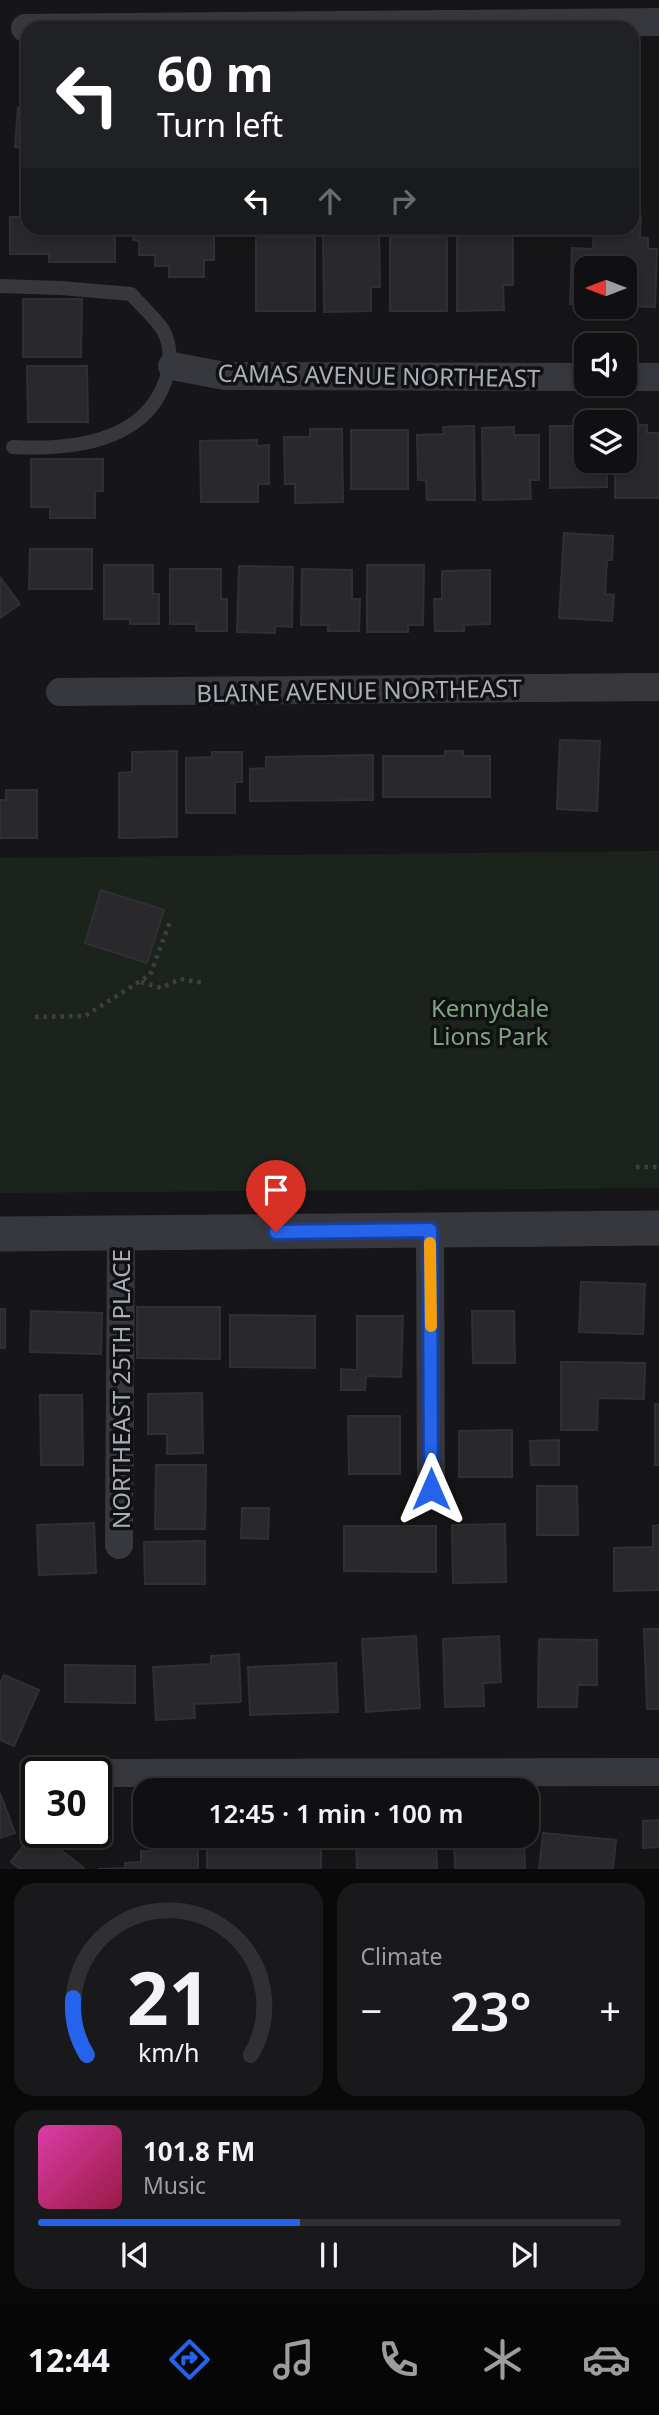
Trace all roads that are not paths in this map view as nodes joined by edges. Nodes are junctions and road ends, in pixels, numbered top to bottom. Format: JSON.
{"nodes":[{"id":1,"x":639,"y":22,"type":"edge"},
{"id":2,"x":659,"y":22,"type":"edge"},
{"id":3,"x":0,"y":286,"type":"edge"},
{"id":4,"x":172,"y":366,"type":"junction"},
{"id":5,"x":574,"y":377,"type":"edge"},
{"id":6,"x":637,"y":377,"type":"edge"},
{"id":7,"x":659,"y":377,"type":"edge"},
{"id":8,"x":13,"y":447,"type":"dead end"},
{"id":9,"x":659,"y":687,"type":"edge"},
{"id":10,"x":60,"y":692,"type":"dead end"},
{"id":11,"x":659,"y":1228,"type":"edge"},
{"id":12,"x":430,"y":1230,"type":"junction"},
{"id":13,"x":0,"y":1234,"type":"edge"},
{"id":14,"x":121,"y":1234,"type":"junction"},
{"id":15,"x":431,"y":1489,"type":"dead end"},
{"id":16,"x":120,"y":1545,"type":"dead end"},
{"id":17,"x":659,"y":1772,"type":"edge"},
{"id":18,"x":112,"y":1773,"type":"edge"}],
"edges":[{"from":1,"to":2,"type":"street"},
{"from":3,"to":4,"type":"lane"},
{"from":4,"to":5,"type":"street","name":"CAMAS AVENUE NORTHEAST"},
{"from":4,"to":8,"type":"lane"},
{"from":6,"to":7,"type":"street"},
{"from":9,"to":10,"type":"street","name":"BLAINE AVENUE NORTHEAST"},
{"from":11,"to":12,"type":"street"},
{"from":12,"to":14,"type":"street"},
{"from":12,"to":15,"type":"street"},
{"from":13,"to":14,"type":"street"},
{"from":14,"to":16,"type":"street","name":"NORTHEAST 25TH PLACE"},
{"from":17,"to":18,"type":"street"}]}
